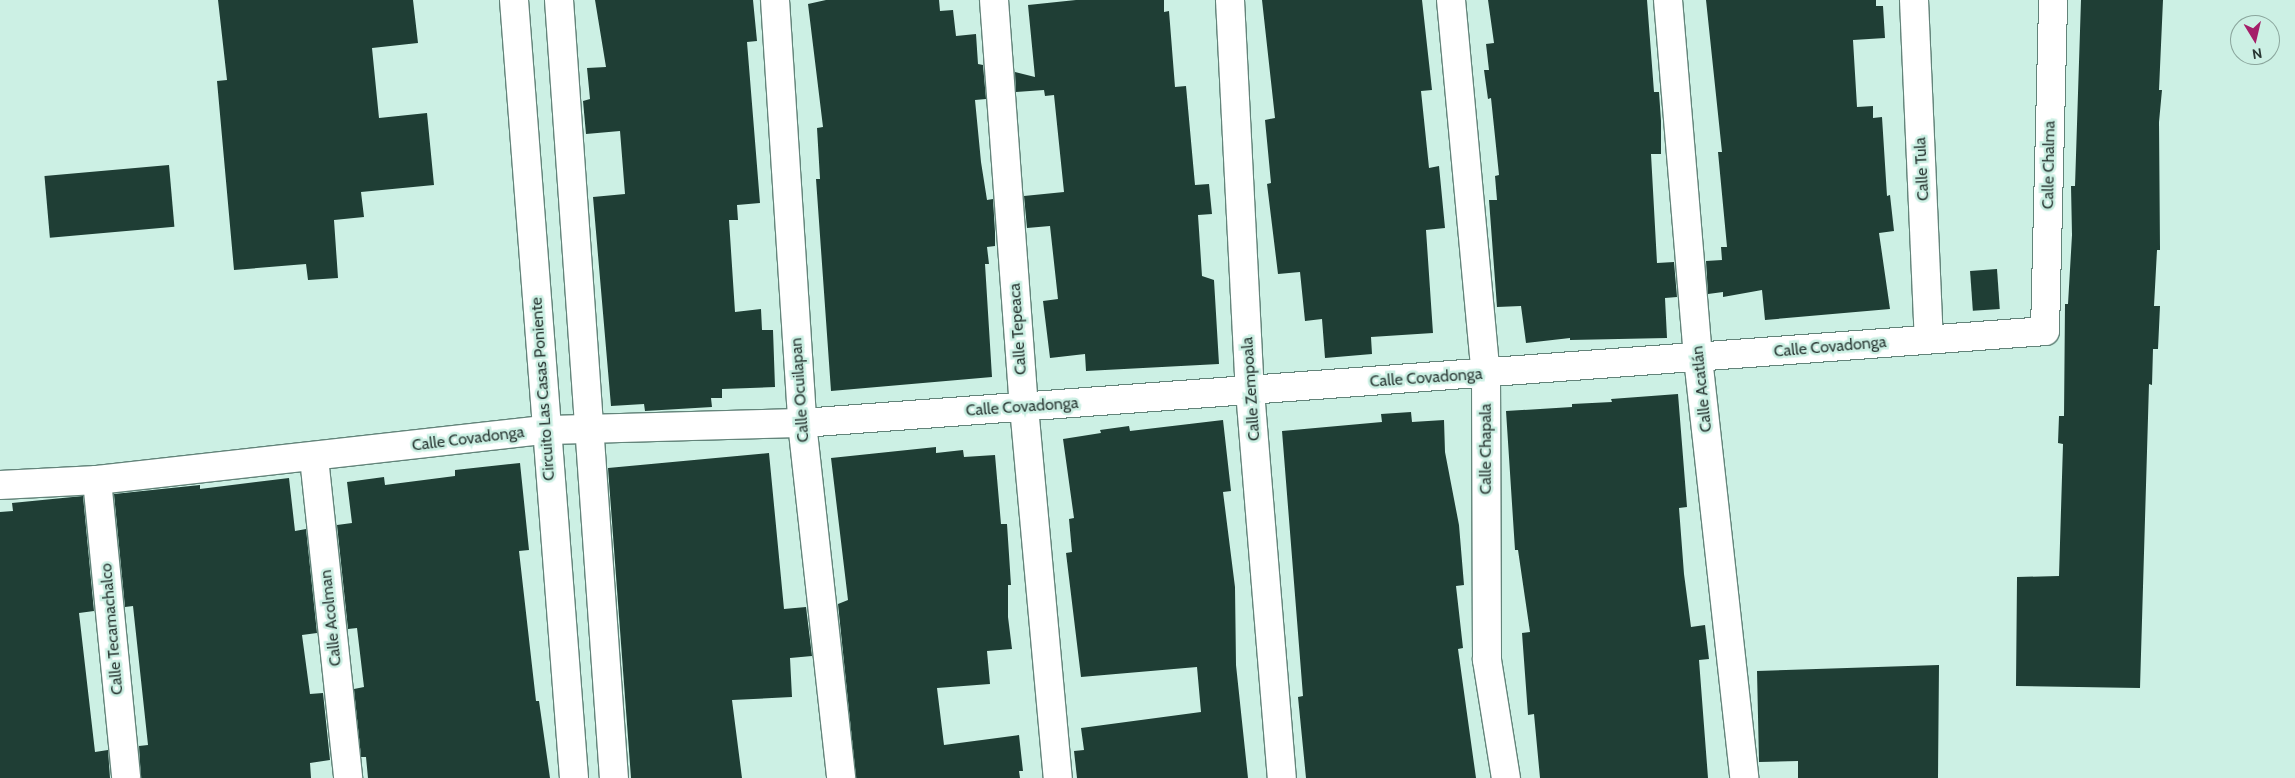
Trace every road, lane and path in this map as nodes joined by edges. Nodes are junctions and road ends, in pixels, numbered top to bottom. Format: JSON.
{"nodes":[{"id":1,"x":514,"y":0,"type":"edge"},
{"id":2,"x":559,"y":0,"type":"edge"},
{"id":3,"x":775,"y":0,"type":"edge"},
{"id":4,"x":994,"y":0,"type":"edge"},
{"id":5,"x":1230,"y":0,"type":"edge"},
{"id":6,"x":1451,"y":0,"type":"edge"},
{"id":7,"x":1668,"y":0,"type":"edge"},
{"id":8,"x":1914,"y":0,"type":"edge"},
{"id":9,"x":2053,"y":0,"type":"edge"},
{"id":10,"x":2045,"y":331,"type":"joint"},
{"id":11,"x":1929,"y":339,"type":"junction"},
{"id":12,"x":1698,"y":358,"type":"junction"},
{"id":13,"x":1486,"y":374,"type":"junction"},
{"id":14,"x":1250,"y":390,"type":"junction"},
{"id":15,"x":1024,"y":407,"type":"junction"},
{"id":16,"x":802,"y":423,"type":"junction"},
{"id":17,"x":588,"y":428,"type":"junction"},
{"id":18,"x":546,"y":430,"type":"junction"},
{"id":19,"x":314,"y":458,"type":"junction"},
{"id":20,"x":97,"y":480,"type":"junction"},
{"id":21,"x":0,"y":485,"type":"edge"},
{"id":22,"x":126,"y":778,"type":"edge"},
{"id":23,"x":348,"y":778,"type":"edge"},
{"id":24,"x":574,"y":778,"type":"edge"},
{"id":25,"x":614,"y":778,"type":"edge"},
{"id":26,"x":841,"y":778,"type":"edge"},
{"id":27,"x":1058,"y":778,"type":"edge"},
{"id":28,"x":1282,"y":778,"type":"edge"},
{"id":29,"x":1506,"y":778,"type":"edge"},
{"id":30,"x":1744,"y":778,"type":"edge"}],
"edges":[{"from":1,"to":18,"type":"street","name":"Circuito Las Casas Poniente"},
{"from":2,"to":17,"type":"street"},
{"from":3,"to":16,"type":"street","name":"Calle Ocuilapan"},
{"from":4,"to":15,"type":"street","name":"Calle Tepeaca"},
{"from":5,"to":14,"type":"street","name":"Calle Zempoala"},
{"from":6,"to":13,"type":"street","name":"Calle Chapala"},
{"from":7,"to":12,"type":"street","name":"Calle Acatlán"},
{"from":8,"to":11,"type":"street","name":"Calle Tula"},
{"from":9,"to":10,"type":"street","name":"Calle Chalma"},
{"from":10,"to":11,"type":"street","name":"Calle Covadonga"},
{"from":11,"to":12,"type":"street","name":"Calle Covadonga"},
{"from":12,"to":13,"type":"street","name":"Calle Covadonga"},
{"from":12,"to":30,"type":"street","name":"Calle Acatlán"},
{"from":13,"to":14,"type":"street","name":"Calle Covadonga"},
{"from":13,"to":29,"type":"street","name":"Calle Chapala"},
{"from":14,"to":15,"type":"street","name":"Calle Covadonga"},
{"from":14,"to":28,"type":"street","name":"Calle Zempoala"},
{"from":15,"to":16,"type":"street","name":"Calle Covadonga"},
{"from":15,"to":27,"type":"street","name":"Calle Tepeaca"},
{"from":16,"to":17,"type":"street","name":"Calle Covadonga"},
{"from":16,"to":26,"type":"street","name":"Calle Ocuilapan"},
{"from":17,"to":18,"type":"street","name":"Calle Covadonga"},
{"from":17,"to":25,"type":"street"},
{"from":18,"to":19,"type":"street","name":"Calle Covadonga"},
{"from":18,"to":24,"type":"street","name":"Circuito Las Casas Poniente"},
{"from":19,"to":20,"type":"street","name":"Calle Covadonga"},
{"from":19,"to":23,"type":"street","name":"Calle Acolman"},
{"from":20,"to":21,"type":"street","name":"Calle Covadonga"},
{"from":20,"to":22,"type":"street","name":"Calle Tecamachalco"}]}
